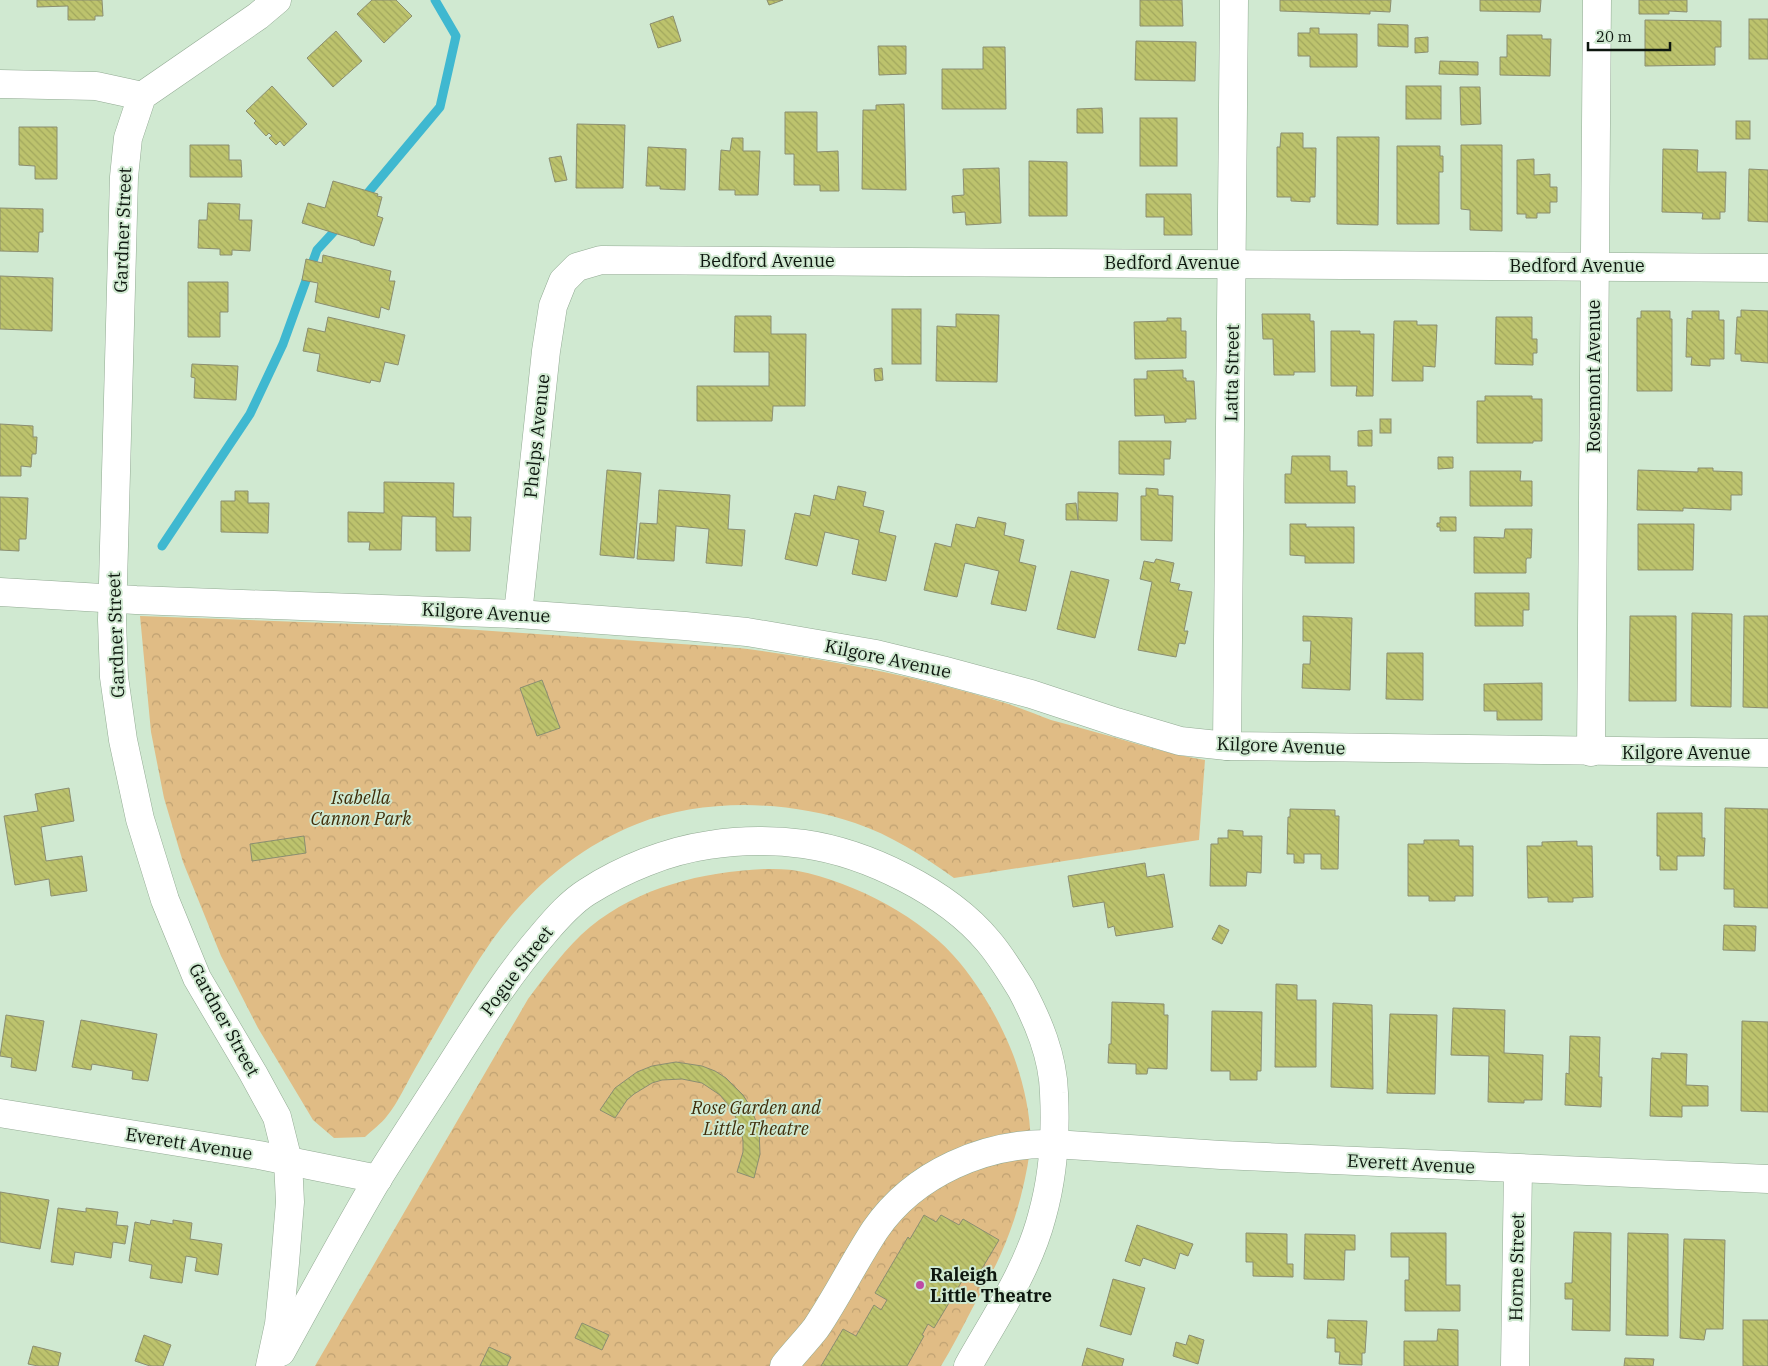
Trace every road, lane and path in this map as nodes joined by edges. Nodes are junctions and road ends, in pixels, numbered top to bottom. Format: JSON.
{"nodes":[{"id":1,"x":277,"y":0,"type":"edge"},
{"id":2,"x":1234,"y":0,"type":"edge"},
{"id":3,"x":1597,"y":0,"type":"edge"},
{"id":4,"x":0,"y":84,"type":"edge"},
{"id":5,"x":142,"y":96,"type":"junction"},
{"id":6,"x":1233,"y":264,"type":"junction"},
{"id":7,"x":1595,"y":266,"type":"junction"},
{"id":8,"x":577,"y":267,"type":"joint"},
{"id":9,"x":1768,"y":268,"type":"edge"},
{"id":10,"x":0,"y":592,"type":"edge"},
{"id":11,"x":112,"y":598,"type":"junction"},
{"id":12,"x":518,"y":614,"type":"junction"},
{"id":13,"x":1227,"y":746,"type":"junction"},
{"id":14,"x":1591,"y":752,"type":"junction"},
{"id":15,"x":1768,"y":753,"type":"edge"},
{"id":16,"x":0,"y":1113,"type":"edge"},
{"id":17,"x":1054,"y":1144,"type":"junction"},
{"id":18,"x":288,"y":1161,"type":"junction"},
{"id":19,"x":1518,"y":1169,"type":"junction"},
{"id":20,"x":378,"y":1179,"type":"junction"},
{"id":21,"x":1768,"y":1179,"type":"edge"},
{"id":22,"x":271,"y":1366,"type":"edge"},
{"id":23,"x":784,"y":1366,"type":"edge"},
{"id":24,"x":968,"y":1366,"type":"edge"},
{"id":25,"x":1515,"y":1366,"type":"edge"}],
"edges":[{"from":1,"to":5,"type":"street"},
{"from":2,"to":6,"type":"street","name":"Latta Street"},
{"from":3,"to":7,"type":"street","name":"Rosemont Avenue"},
{"from":4,"to":5,"type":"street"},
{"from":5,"to":11,"type":"street","name":"Gardner Street"},
{"from":6,"to":7,"type":"street","name":"Bedford Avenue"},
{"from":6,"to":8,"type":"street","name":"Bedford Avenue"},
{"from":6,"to":13,"type":"street","name":"Latta Street"},
{"from":7,"to":9,"type":"street","name":"Bedford Avenue"},
{"from":7,"to":14,"type":"street","name":"Rosemont Avenue"},
{"from":8,"to":12,"type":"street","name":"Phelps Avenue"},
{"from":10,"to":11,"type":"street","name":"Kilgore Avenue"},
{"from":11,"to":12,"type":"street","name":"Kilgore Avenue"},
{"from":11,"to":18,"type":"street","name":"Gardner Street"},
{"from":12,"to":13,"type":"street","name":"Kilgore Avenue"},
{"from":13,"to":14,"type":"street","name":"Kilgore Avenue"},
{"from":14,"to":15,"type":"street","name":"Kilgore Avenue"},
{"from":16,"to":18,"type":"street","name":"Everett Avenue"},
{"from":17,"to":19,"type":"street","name":"Everett Avenue"},
{"from":17,"to":20,"type":"street","name":"Pogue Street"},
{"from":17,"to":23,"type":"street","name":"Everett Avenue"},
{"from":17,"to":24,"type":"street","name":"Pogue Street"},
{"from":18,"to":20,"type":"street","name":"Everett Avenue"},
{"from":18,"to":22,"type":"street","name":"Gardner Street"},
{"from":19,"to":21,"type":"street","name":"Everett Avenue"},
{"from":19,"to":25,"type":"street","name":"Horne Street"},
{"from":20,"to":22,"type":"street","name":"Pogue Street"}]}
